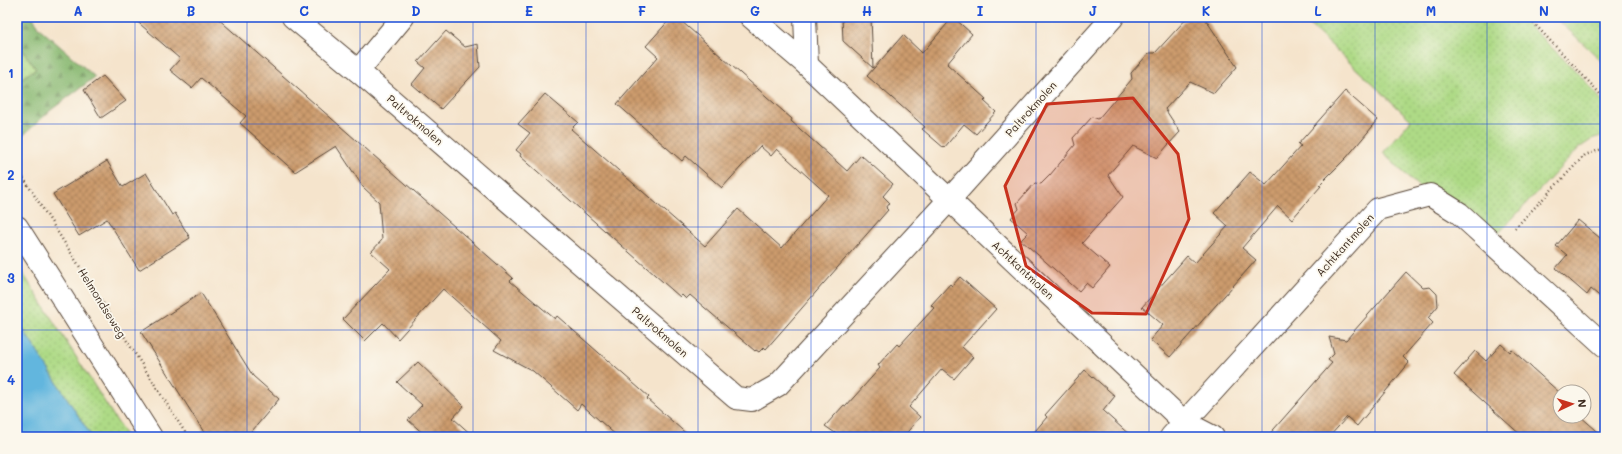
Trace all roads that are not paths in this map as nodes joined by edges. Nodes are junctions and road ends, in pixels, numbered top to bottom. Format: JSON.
{"nodes":[{"id":1,"x":293,"y":17,"type":"edge"},
{"id":2,"x":403,"y":17,"type":"edge"},
{"id":3,"x":751,"y":17,"type":"edge"},
{"id":4,"x":805,"y":17,"type":"edge"},
{"id":5,"x":1113,"y":17,"type":"edge"},
{"id":6,"x":807,"y":65,"type":"junction"},
{"id":7,"x":358,"y":71,"type":"junction"},
{"id":8,"x":949,"y":200,"type":"junction"},
{"id":9,"x":17,"y":227,"type":"edge"},
{"id":10,"x":1605,"y":346,"type":"edge"},
{"id":11,"x":1178,"y":430,"type":"edge"},
{"id":12,"x":151,"y":437,"type":"edge"},
{"id":13,"x":1214,"y":437,"type":"edge"}],
"edges":[{"from":1,"to":7,"type":"street","name":"Paltrokmolen"},
{"from":2,"to":7,"type":"street"},
{"from":3,"to":6,"type":"street"},
{"from":4,"to":6,"type":"street"},
{"from":5,"to":8,"type":"street","name":"Paltrokmolen"},
{"from":6,"to":8,"type":"street"},
{"from":7,"to":8,"type":"street","name":"Paltrokmolen"},
{"from":8,"to":11,"type":"street","name":"Achtkantmolen"},
{"from":9,"to":12,"type":"street"},
{"from":10,"to":11,"type":"street","name":"Achtkantmolen"},
{"from":11,"to":13,"type":"street","name":"Achtkantmolen"}]}
